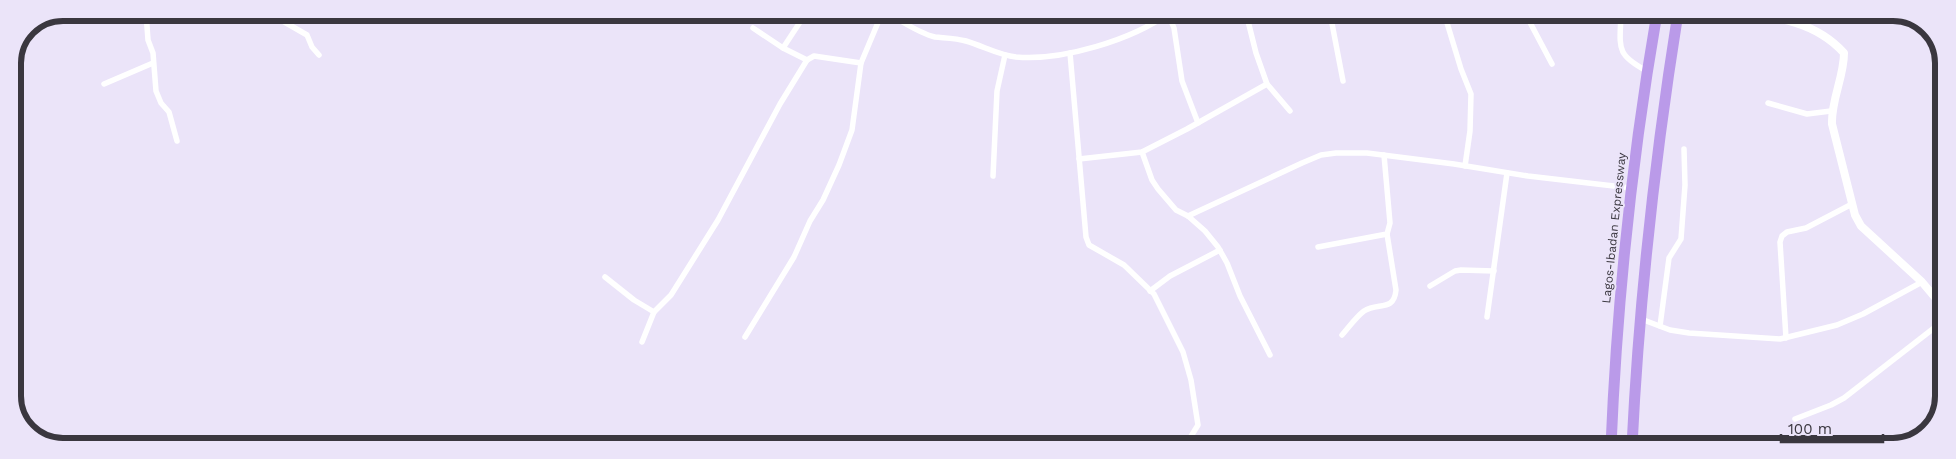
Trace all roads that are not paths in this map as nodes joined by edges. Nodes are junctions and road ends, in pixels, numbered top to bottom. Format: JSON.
{"nodes":[{"id":1,"x":147,"y":21,"type":"edge"},
{"id":2,"x":283,"y":21,"type":"edge"},
{"id":3,"x":801,"y":21,"type":"edge"},
{"id":4,"x":879,"y":21,"type":"edge"},
{"id":5,"x":901,"y":21,"type":"edge"},
{"id":6,"x":1156,"y":21,"type":"edge"},
{"id":7,"x":1171,"y":21,"type":"edge"},
{"id":8,"x":1248,"y":21,"type":"edge"},
{"id":9,"x":1332,"y":21,"type":"edge"},
{"id":10,"x":1446,"y":21,"type":"edge"},
{"id":11,"x":1530,"y":21,"type":"edge"},
{"id":12,"x":1621,"y":21,"type":"edge"},
{"id":13,"x":1656,"y":21,"type":"edge"},
{"id":14,"x":1677,"y":21,"type":"edge"},
{"id":15,"x":1791,"y":21,"type":"edge"},
{"id":16,"x":753,"y":28,"type":"dead end"},
{"id":17,"x":783,"y":48,"type":"junction"},
{"id":18,"x":1070,"y":54,"type":"junction"},
{"id":19,"x":319,"y":55,"type":"dead end"},
{"id":20,"x":1005,"y":55,"type":"junction"},
{"id":21,"x":806,"y":60,"type":"junction"},
{"id":22,"x":861,"y":62,"type":"junction"},
{"id":23,"x":153,"y":63,"type":"junction"},
{"id":24,"x":1552,"y":64,"type":"dead end"},
{"id":25,"x":1648,"y":71,"type":"junction"},
{"id":26,"x":1343,"y":81,"type":"dead end"},
{"id":27,"x":104,"y":84,"type":"dead end"},
{"id":28,"x":1267,"y":84,"type":"junction"},
{"id":29,"x":1768,"y":103,"type":"dead end"},
{"id":30,"x":1290,"y":110,"type":"dead end"},
{"id":31,"x":1831,"y":111,"type":"junction"},
{"id":32,"x":1198,"y":123,"type":"junction"},
{"id":33,"x":177,"y":141,"type":"dead end"},
{"id":34,"x":1684,"y":149,"type":"dead end"},
{"id":35,"x":1142,"y":152,"type":"junction"},
{"id":36,"x":1384,"y":155,"type":"junction"},
{"id":37,"x":1079,"y":159,"type":"junction"},
{"id":38,"x":1465,"y":166,"type":"junction"},
{"id":39,"x":1507,"y":173,"type":"junction"},
{"id":40,"x":993,"y":176,"type":"dead end"},
{"id":41,"x":1631,"y":188,"type":"junction"},
{"id":42,"x":1852,"y":204,"type":"junction"},
{"id":43,"x":1188,"y":216,"type":"junction"},
{"id":44,"x":1387,"y":234,"type":"junction"},
{"id":45,"x":1318,"y":246,"type":"dead end"},
{"id":46,"x":1220,"y":250,"type":"junction"},
{"id":47,"x":1494,"y":272,"type":"junction"},
{"id":48,"x":605,"y":278,"type":"dead end"},
{"id":49,"x":1922,"y":282,"type":"junction"},
{"id":50,"x":1430,"y":286,"type":"dead end"},
{"id":51,"x":1150,"y":291,"type":"junction"},
{"id":52,"x":1935,"y":298,"type":"edge"},
{"id":53,"x":654,"y":312,"type":"junction"},
{"id":54,"x":1487,"y":317,"type":"dead end"},
{"id":55,"x":1640,"y":318,"type":"junction"},
{"id":56,"x":1660,"y":326,"type":"junction"},
{"id":57,"x":1935,"y":326,"type":"edge"},
{"id":58,"x":1342,"y":334,"type":"dead end"},
{"id":59,"x":745,"y":337,"type":"dead end"},
{"id":60,"x":1786,"y":338,"type":"junction"},
{"id":61,"x":642,"y":342,"type":"dead end"},
{"id":62,"x":1270,"y":355,"type":"dead end"},
{"id":63,"x":1795,"y":418,"type":"dead end"},
{"id":64,"x":1190,"y":438,"type":"edge"},
{"id":65,"x":1611,"y":438,"type":"edge"},
{"id":66,"x":1632,"y":438,"type":"edge"}],
"edges":[{"from":1,"to":23,"type":"street"},
{"from":2,"to":19,"type":"street"},
{"from":3,"to":17,"type":"street"},
{"from":4,"to":22,"type":"street"},
{"from":5,"to":20,"type":"street"},
{"from":6,"to":18,"type":"street"},
{"from":7,"to":32,"type":"street"},
{"from":8,"to":28,"type":"street"},
{"from":9,"to":26,"type":"street"},
{"from":10,"to":38,"type":"street"},
{"from":11,"to":24,"type":"street"},
{"from":12,"to":25,"type":"street"},
{"from":13,"to":25,"type":"highway","name":"Lagos-Ibadan Expressway"},
{"from":14,"to":55,"type":"highway"},
{"from":15,"to":31,"type":"street"},
{"from":16,"to":17,"type":"street"},
{"from":17,"to":21,"type":"street"},
{"from":18,"to":20,"type":"street"},
{"from":18,"to":37,"type":"street"},
{"from":20,"to":40,"type":"street"},
{"from":21,"to":22,"type":"street"},
{"from":21,"to":53,"type":"street"},
{"from":22,"to":59,"type":"street"},
{"from":23,"to":27,"type":"street"},
{"from":23,"to":33,"type":"street"},
{"from":25,"to":41,"type":"highway","name":"Lagos-Ibadan Expressway"},
{"from":28,"to":30,"type":"street"},
{"from":28,"to":32,"type":"street"},
{"from":29,"to":31,"type":"street"},
{"from":31,"to":42,"type":"street"},
{"from":32,"to":35,"type":"street"},
{"from":34,"to":56,"type":"street"},
{"from":35,"to":37,"type":"street"},
{"from":35,"to":43,"type":"street"},
{"from":36,"to":38,"type":"street"},
{"from":36,"to":43,"type":"street"},
{"from":36,"to":44,"type":"street"},
{"from":37,"to":51,"type":"street"},
{"from":38,"to":39,"type":"street"},
{"from":39,"to":41,"type":"street"},
{"from":39,"to":47,"type":"street"},
{"from":41,"to":65,"type":"highway","name":"Lagos-Ibadan Expressway"},
{"from":42,"to":49,"type":"street"},
{"from":42,"to":60,"type":"street"},
{"from":43,"to":46,"type":"street"},
{"from":44,"to":45,"type":"street"},
{"from":44,"to":58,"type":"street"},
{"from":46,"to":51,"type":"street"},
{"from":46,"to":62,"type":"street"},
{"from":47,"to":50,"type":"street"},
{"from":47,"to":54,"type":"street"},
{"from":48,"to":53,"type":"street"},
{"from":49,"to":52,"type":"street"},
{"from":49,"to":60,"type":"street"},
{"from":51,"to":64,"type":"street"},
{"from":53,"to":61,"type":"street"},
{"from":55,"to":56,"type":"street"},
{"from":55,"to":66,"type":"highway"},
{"from":56,"to":60,"type":"street"},
{"from":57,"to":63,"type":"street"}]}
